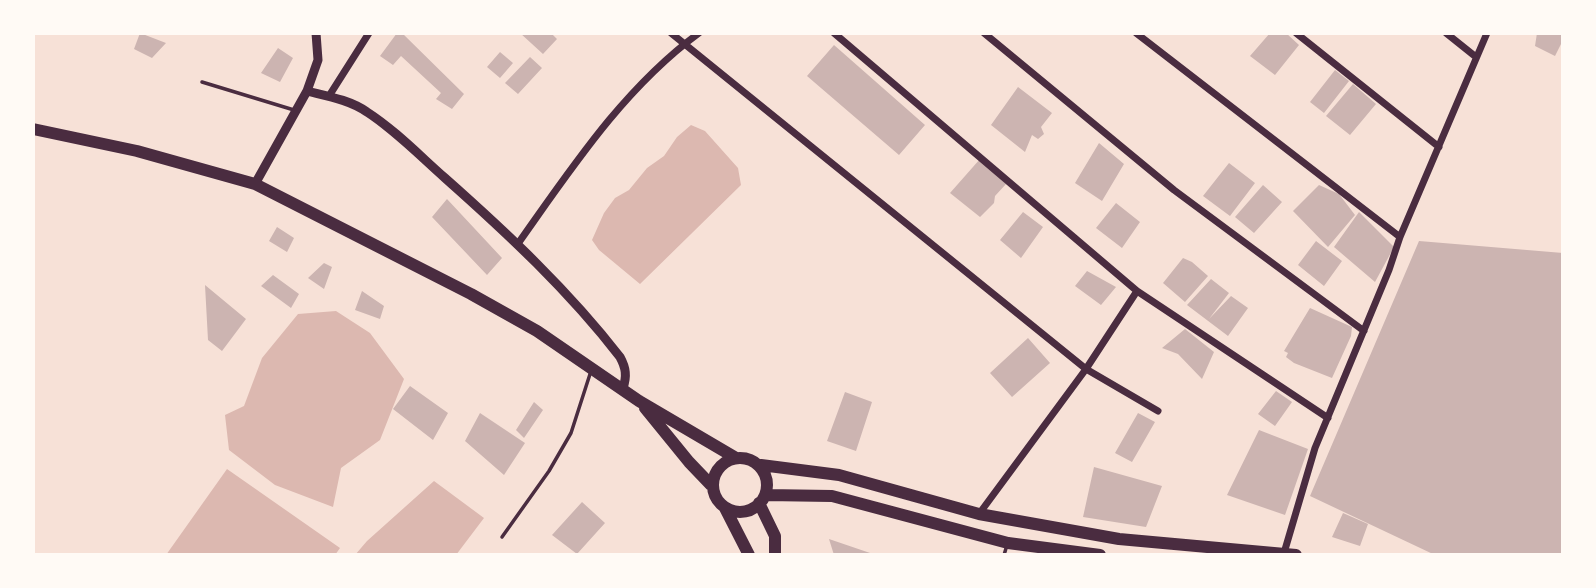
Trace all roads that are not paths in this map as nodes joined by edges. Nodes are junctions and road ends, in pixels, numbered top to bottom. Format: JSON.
{"nodes":[{"id":1,"x":316,"y":33,"type":"edge"},
{"id":2,"x":369,"y":33,"type":"edge"},
{"id":3,"x":671,"y":33,"type":"edge"},
{"id":4,"x":699,"y":33,"type":"edge"},
{"id":5,"x":834,"y":33,"type":"edge"},
{"id":6,"x":984,"y":33,"type":"edge"},
{"id":7,"x":1136,"y":33,"type":"edge"},
{"id":8,"x":1296,"y":33,"type":"edge"},
{"id":9,"x":1446,"y":33,"type":"edge"},
{"id":10,"x":1487,"y":33,"type":"edge"},
{"id":11,"x":684,"y":44,"type":"junction"},
{"id":12,"x":1476,"y":57,"type":"junction"},
{"id":13,"x":202,"y":82,"type":"dead end"},
{"id":14,"x":307,"y":91,"type":"junction"},
{"id":15,"x":329,"y":96,"type":"junction"},
{"id":16,"x":296,"y":110,"type":"junction"},
{"id":17,"x":33,"y":129,"type":"edge"},
{"id":18,"x":1439,"y":147,"type":"junction"},
{"id":19,"x":255,"y":184,"type":"junction"},
{"id":20,"x":1400,"y":237,"type":"junction"},
{"id":21,"x":517,"y":245,"type":"junction"},
{"id":22,"x":1137,"y":291,"type":"junction"},
{"id":23,"x":1364,"y":331,"type":"junction"},
{"id":24,"x":592,"y":369,"type":"junction"},
{"id":25,"x":1086,"y":369,"type":"junction"},
{"id":26,"x":623,"y":388,"type":"junction"},
{"id":27,"x":639,"y":401,"type":"junction"},
{"id":28,"x":1158,"y":411,"type":"dead end"},
{"id":29,"x":1328,"y":418,"type":"junction"},
{"id":30,"x":736,"y":458,"type":"junction"},
{"id":31,"x":761,"y":465,"type":"junction"},
{"id":32,"x":839,"y":475,"type":"junction"},
{"id":33,"x":711,"y":485,"type":"junction"},
{"id":34,"x":832,"y":496,"type":"junction"},
{"id":35,"x":763,"y":499,"type":"junction"},
{"id":36,"x":725,"y":508,"type":"junction"},
{"id":37,"x":979,"y":514,"type":"junction"},
{"id":38,"x":502,"y":537,"type":"dead end"},
{"id":39,"x":1006,"y":549,"type":"edge"},
{"id":40,"x":1173,"y":549,"type":"edge"},
{"id":41,"x":1290,"y":554,"type":"edge"},
{"id":42,"x":749,"y":555,"type":"edge"},
{"id":43,"x":775,"y":555,"type":"edge"},
{"id":44,"x":1100,"y":555,"type":"edge"}],
"edges":[{"from":1,"to":14,"type":"street"},
{"from":2,"to":15,"type":"street"},
{"from":3,"to":11,"type":"street"},
{"from":4,"to":11,"type":"street"},
{"from":5,"to":22,"type":"street"},
{"from":6,"to":23,"type":"street"},
{"from":7,"to":20,"type":"street"},
{"from":8,"to":18,"type":"street"},
{"from":9,"to":12,"type":"street"},
{"from":10,"to":12,"type":"street"},
{"from":11,"to":21,"type":"street"},
{"from":11,"to":25,"type":"street"},
{"from":12,"to":18,"type":"street"},
{"from":13,"to":16,"type":"lane"},
{"from":14,"to":15,"type":"street"},
{"from":14,"to":16,"type":"street"},
{"from":15,"to":21,"type":"street"},
{"from":16,"to":19,"type":"street"},
{"from":17,"to":19,"type":"highway"},
{"from":18,"to":20,"type":"street"},
{"from":19,"to":24,"type":"highway"},
{"from":20,"to":23,"type":"street"},
{"from":21,"to":26,"type":"street"},
{"from":22,"to":25,"type":"street"},
{"from":22,"to":29,"type":"street"},
{"from":23,"to":29,"type":"street"},
{"from":24,"to":26,"type":"highway"},
{"from":24,"to":38,"type":"lane"},
{"from":25,"to":28,"type":"street"},
{"from":25,"to":37,"type":"street"},
{"from":26,"to":27,"type":"highway"},
{"from":27,"to":30,"type":"highway"},
{"from":27,"to":33,"type":"highway"},
{"from":29,"to":41,"type":"street"},
{"from":30,"to":31,"type":"highway"},
{"from":30,"to":33,"type":"highway"},
{"from":31,"to":32,"type":"highway"},
{"from":31,"to":35,"type":"highway"},
{"from":32,"to":34,"type":"highway"},
{"from":32,"to":37,"type":"highway"},
{"from":33,"to":36,"type":"highway"},
{"from":34,"to":35,"type":"highway"},
{"from":34,"to":39,"type":"highway"},
{"from":35,"to":36,"type":"highway"},
{"from":35,"to":43,"type":"highway"},
{"from":36,"to":42,"type":"highway"},
{"from":37,"to":40,"type":"highway"},
{"from":39,"to":44,"type":"highway"},
{"from":40,"to":41,"type":"highway"}]}
